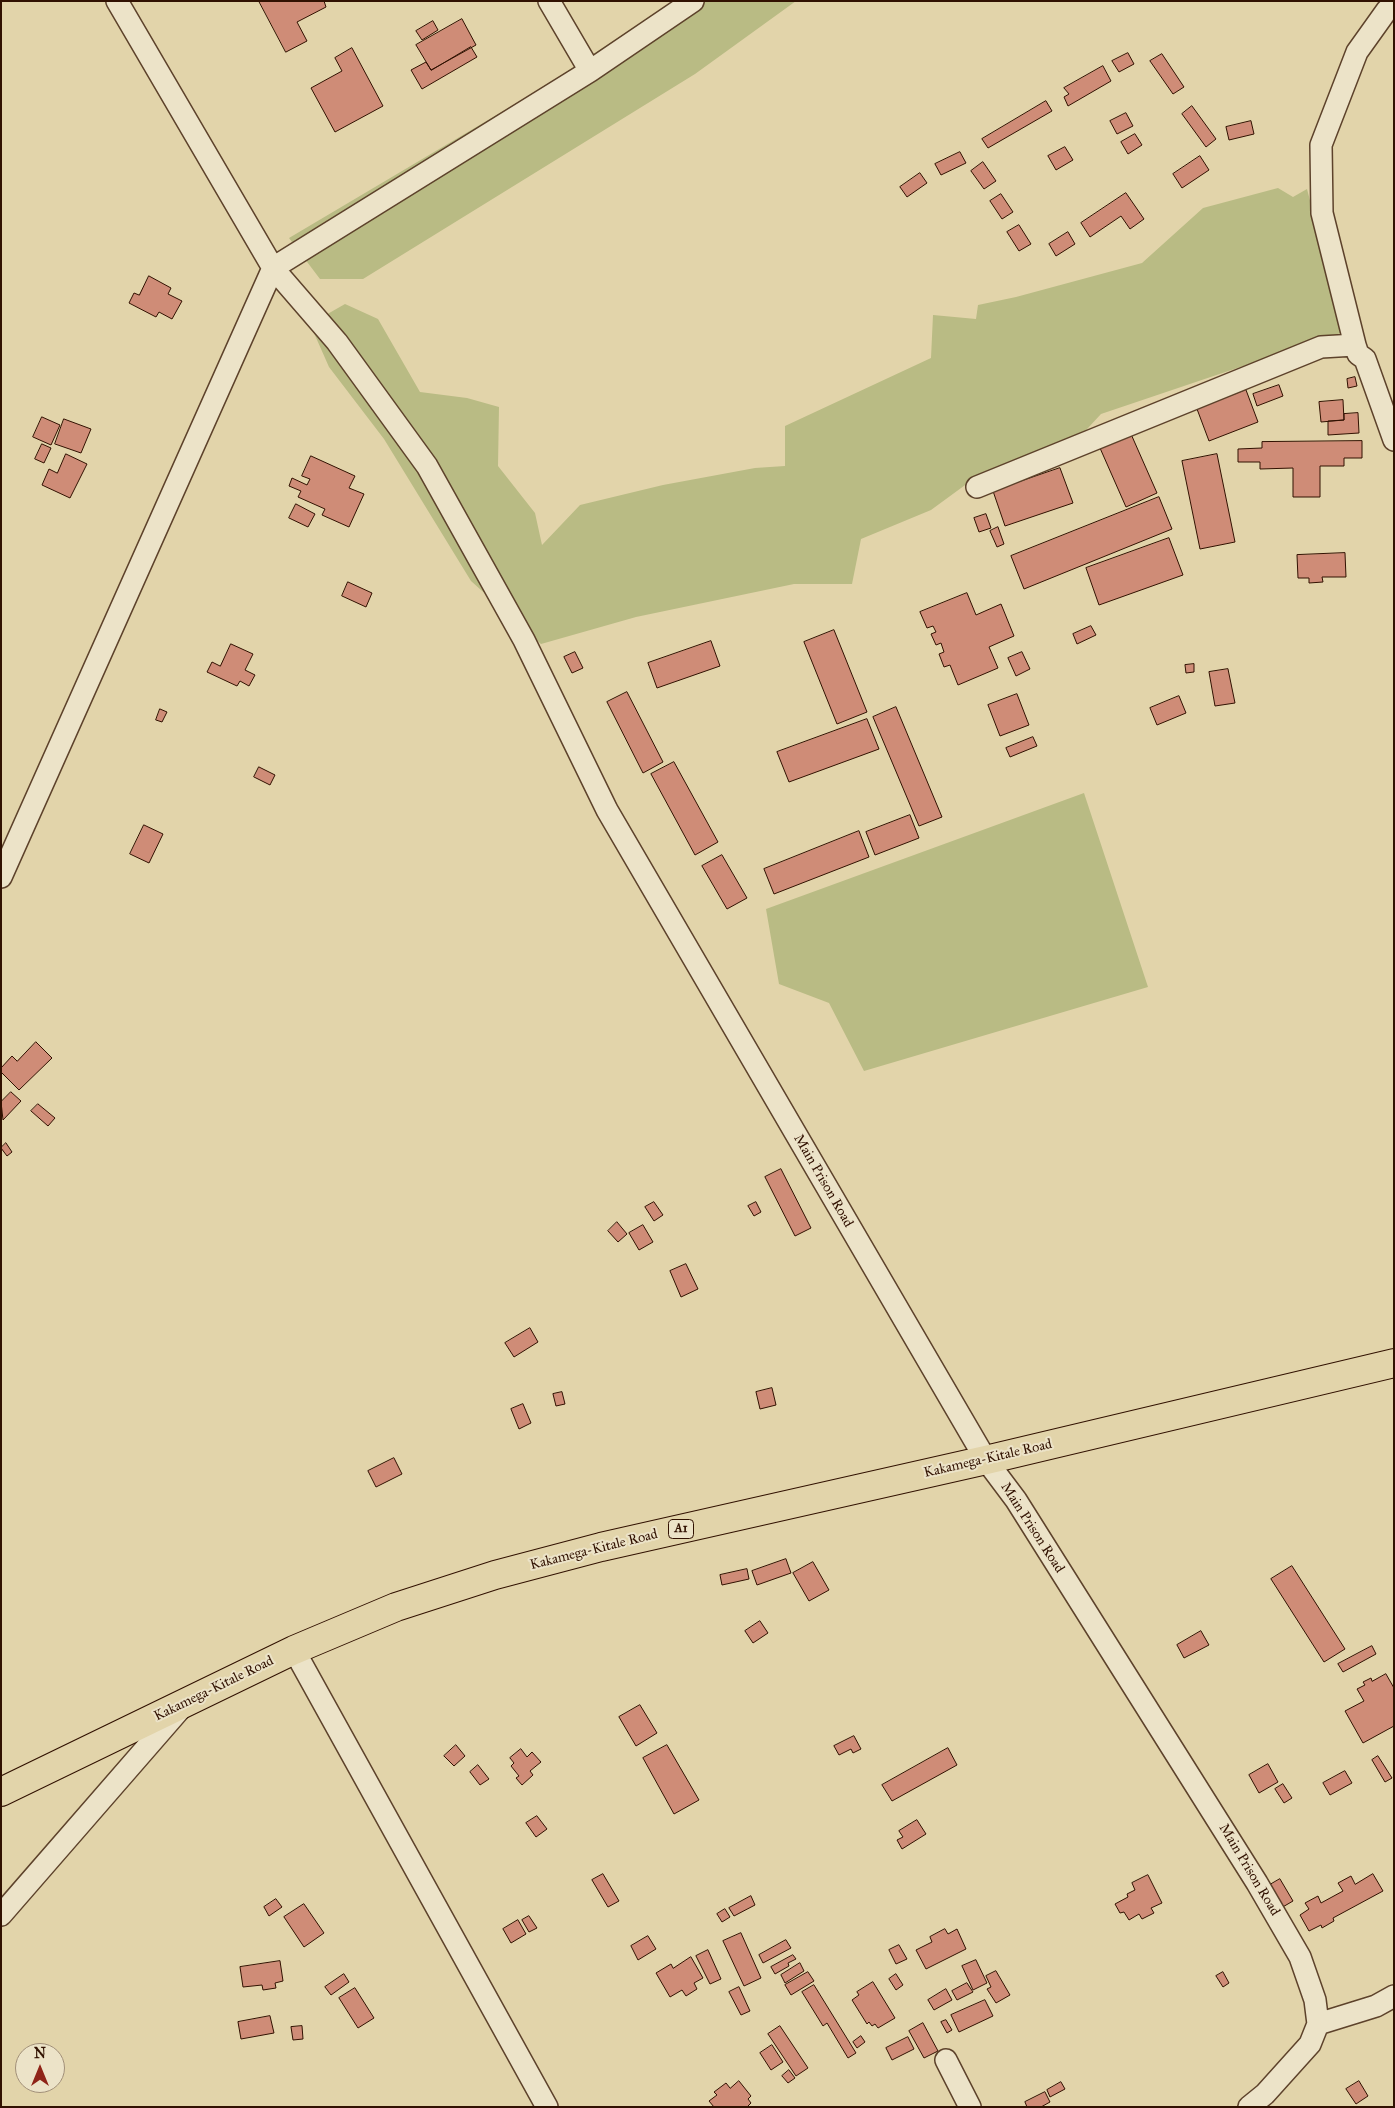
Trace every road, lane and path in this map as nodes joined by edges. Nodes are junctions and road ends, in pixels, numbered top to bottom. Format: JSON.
{"nodes":[{"id":1,"x":117,"y":1,"type":"edge"},
{"id":2,"x":548,"y":1,"type":"edge"},
{"id":3,"x":693,"y":1,"type":"edge"},
{"id":4,"x":1394,"y":9,"type":"edge"},
{"id":5,"x":590,"y":71,"type":"junction"},
{"id":6,"x":273,"y":268,"type":"junction"},
{"id":7,"x":1355,"y":345,"type":"junction"},
{"id":8,"x":1394,"y":440,"type":"edge"},
{"id":9,"x":978,"y":487,"type":"dead end"},
{"id":10,"x":1,"y":877,"type":"edge"},
{"id":11,"x":1394,"y":1363,"type":"edge"},
{"id":12,"x":986,"y":1460,"type":"junction"},
{"id":13,"x":294,"y":1650,"type":"junction"},
{"id":14,"x":184,"y":1704,"type":"junction"},
{"id":15,"x":1,"y":1792,"type":"edge"},
{"id":16,"x":1,"y":1915,"type":"edge"},
{"id":17,"x":1394,"y":1996,"type":"edge"},
{"id":18,"x":1318,"y":2024,"type":"junction"},
{"id":19,"x":946,"y":2060,"type":"dead end"},
{"id":20,"x":547,"y":2107,"type":"edge"},
{"id":21,"x":970,"y":2107,"type":"edge"},
{"id":22,"x":1249,"y":2107,"type":"edge"}],
"edges":[{"from":1,"to":6,"type":"street","name":"Main Prison Road"},
{"from":2,"to":5,"type":"street"},
{"from":3,"to":5,"type":"street"},
{"from":4,"to":7,"type":"street"},
{"from":5,"to":6,"type":"street"},
{"from":6,"to":10,"type":"street"},
{"from":6,"to":12,"type":"street","name":"Main Prison Road"},
{"from":7,"to":8,"type":"street"},
{"from":7,"to":9,"type":"street"},
{"from":11,"to":12,"type":"highway","name":"Kakamega-Kitale Road","number":"A1"},
{"from":12,"to":13,"type":"highway","name":"Kakamega-Kitale Road","number":"A1"},
{"from":12,"to":18,"type":"street","name":"Main Prison Road"},
{"from":13,"to":14,"type":"highway","name":"Kakamega-Kitale Road","number":"A1"},
{"from":13,"to":20,"type":"street"},
{"from":14,"to":15,"type":"highway","name":"Kakamega-Kitale Road","number":"A1"},
{"from":14,"to":16,"type":"street"},
{"from":17,"to":18,"type":"street"},
{"from":18,"to":22,"type":"street"},
{"from":19,"to":21,"type":"street"}]}
